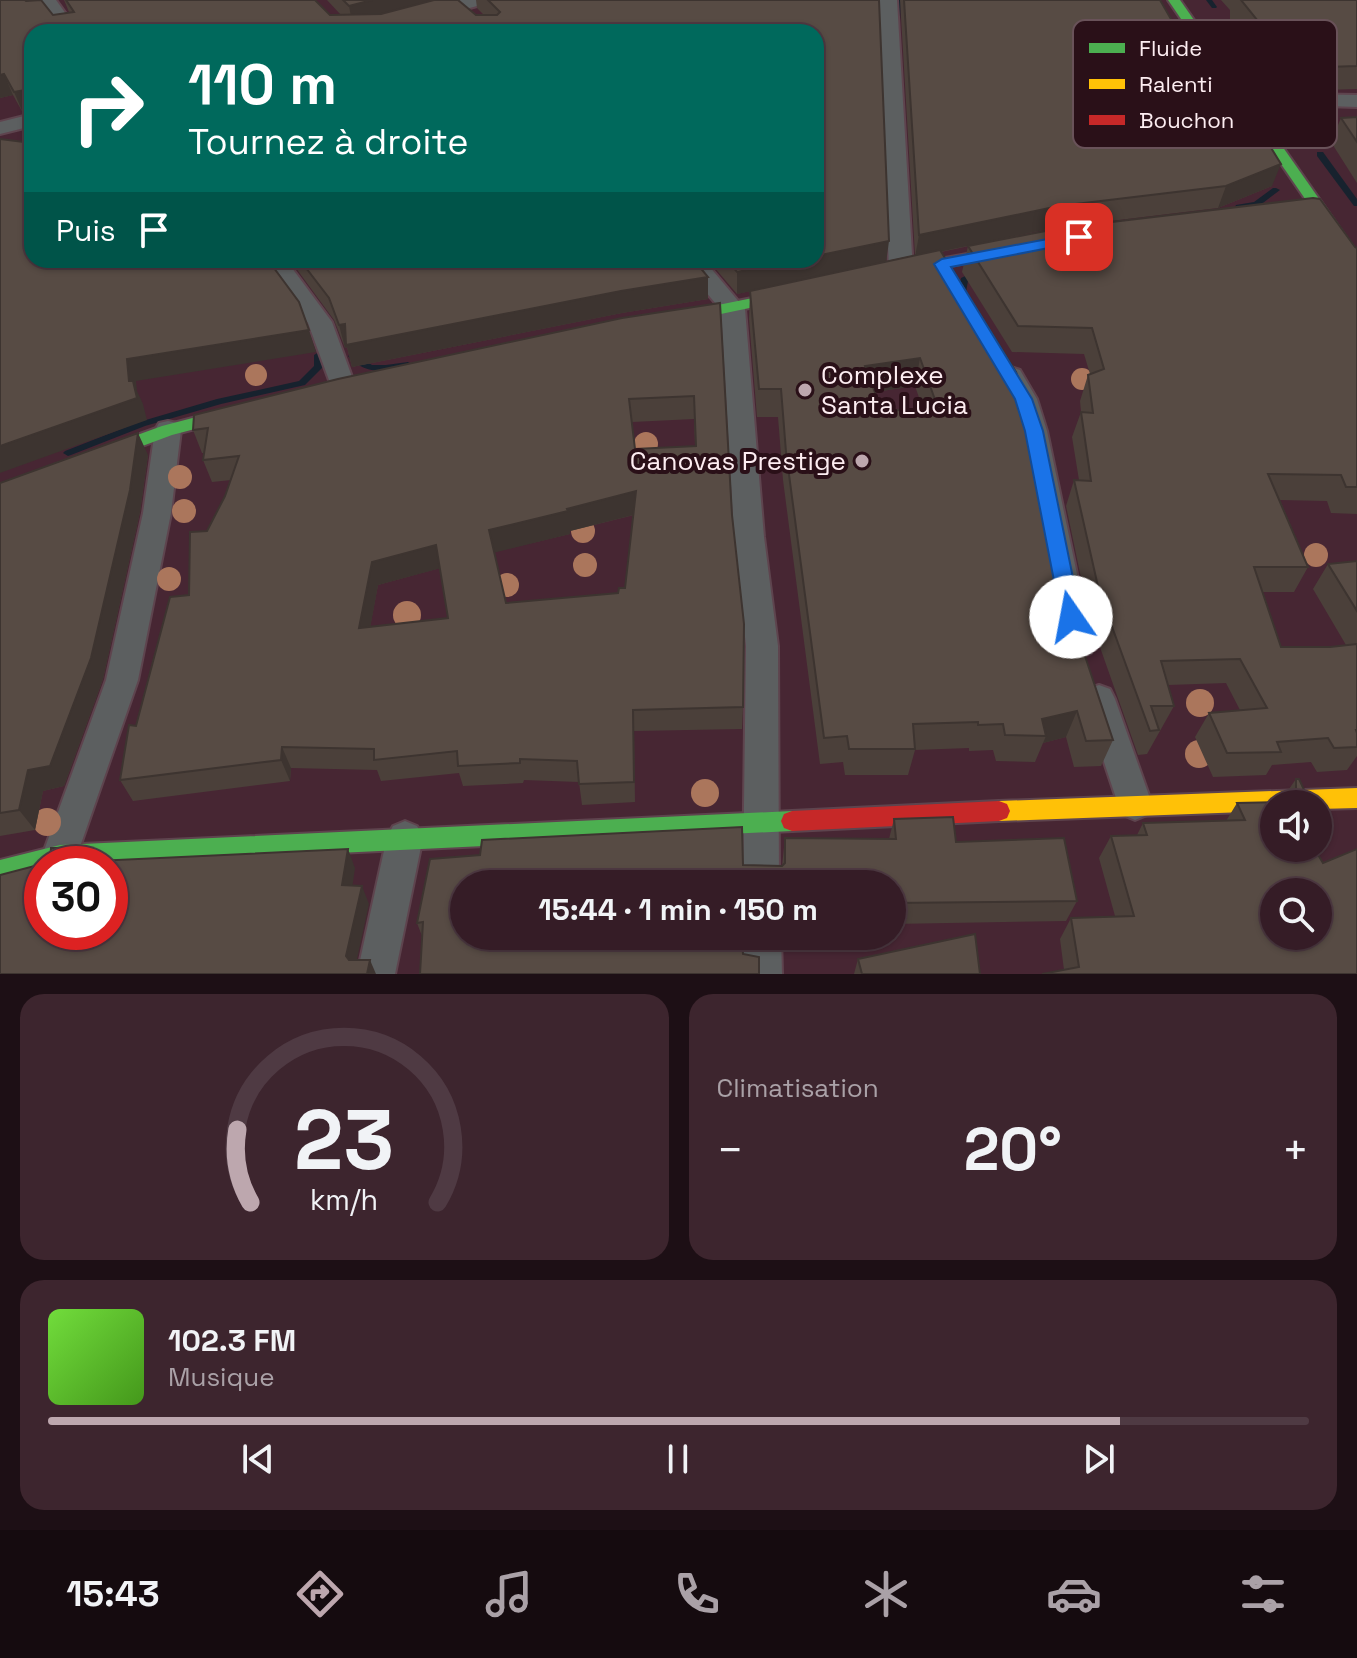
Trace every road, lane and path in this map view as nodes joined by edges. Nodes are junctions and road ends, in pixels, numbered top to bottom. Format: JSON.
{"nodes":[{"id":1,"x":47,"y":0,"type":"edge"},
{"id":2,"x":478,"y":0,"type":"edge"},
{"id":3,"x":888,"y":0,"type":"edge"},
{"id":4,"x":1174,"y":0,"type":"edge"},
{"id":5,"x":459,"y":6,"type":"junction"},
{"id":6,"x":1188,"y":20,"type":"edge"},
{"id":7,"x":480,"y":23,"type":"edge"},
{"id":8,"x":64,"y":24,"type":"edge"},
{"id":9,"x":393,"y":24,"type":"edge"},
{"id":10,"x":1337,"y":101,"type":"edge"},
{"id":11,"x":1357,"y":101,"type":"edge"},
{"id":12,"x":24,"y":122,"type":"edge"},
{"id":13,"x":0,"y":128,"type":"edge"},
{"id":14,"x":1274,"y":148,"type":"edge"},
{"id":15,"x":1040,"y":244,"type":"edge"},
{"id":16,"x":1357,"y":264,"type":"edge"},
{"id":17,"x":280,"y":268,"type":"edge"},
{"id":18,"x":698,"y":268,"type":"edge"},
{"id":19,"x":901,"y":271,"type":"junction"},
{"id":20,"x":870,"y":277,"type":"edge"},
{"id":21,"x":824,"y":288,"type":"edge"},
{"id":22,"x":733,"y":309,"type":"junction"},
{"id":23,"x":650,"y":323,"type":"edge"},
{"id":24,"x":994,"y":348,"type":"edge"},
{"id":25,"x":342,"y":385,"type":"edge"},
{"id":26,"x":269,"y":403,"type":"edge"},
{"id":27,"x":168,"y":430,"type":"junction"},
{"id":28,"x":0,"y":492,"type":"edge"},
{"id":29,"x":1357,"y":798,"type":"edge"},
{"id":30,"x":1135,"y":804,"type":"junction"},
{"id":31,"x":760,"y":822,"type":"junction"},
{"id":32,"x":405,"y":837,"type":"junction"},
{"id":33,"x":64,"y":846,"type":"edge"},
{"id":34,"x":128,"y":852,"type":"edge"},
{"id":35,"x":24,"y":865,"type":"edge"},
{"id":36,"x":761,"y":870,"type":"edge"},
{"id":37,"x":0,"y":871,"type":"edge"},
{"id":38,"x":762,"y":950,"type":"edge"},
{"id":39,"x":376,"y":974,"type":"edge"},
{"id":40,"x":763,"y":974,"type":"edge"}],
"edges":[{"from":1,"to":8,"type":"street"},
{"from":2,"to":5,"type":"street"},
{"from":3,"to":19,"type":"street"},
{"from":4,"to":6,"type":"street"},
{"from":5,"to":7,"type":"street"},
{"from":5,"to":9,"type":"street"},
{"from":10,"to":11,"type":"street"},
{"from":12,"to":13,"type":"street"},
{"from":14,"to":16,"type":"street"},
{"from":15,"to":19,"type":"street"},
{"from":17,"to":25,"type":"street"},
{"from":18,"to":22,"type":"street"},
{"from":19,"to":20,"type":"street"},
{"from":21,"to":22,"type":"street"},
{"from":22,"to":23,"type":"street"},
{"from":22,"to":31,"type":"street"},
{"from":24,"to":30,"type":"street"},
{"from":26,"to":27,"type":"street"},
{"from":27,"to":28,"type":"street"},
{"from":27,"to":33,"type":"street"},
{"from":29,"to":30,"type":"street"},
{"from":30,"to":31,"type":"street"},
{"from":31,"to":32,"type":"street"},
{"from":31,"to":36,"type":"street"},
{"from":32,"to":34,"type":"street"},
{"from":32,"to":39,"type":"street"},
{"from":35,"to":37,"type":"street"},
{"from":38,"to":40,"type":"street"}]}
